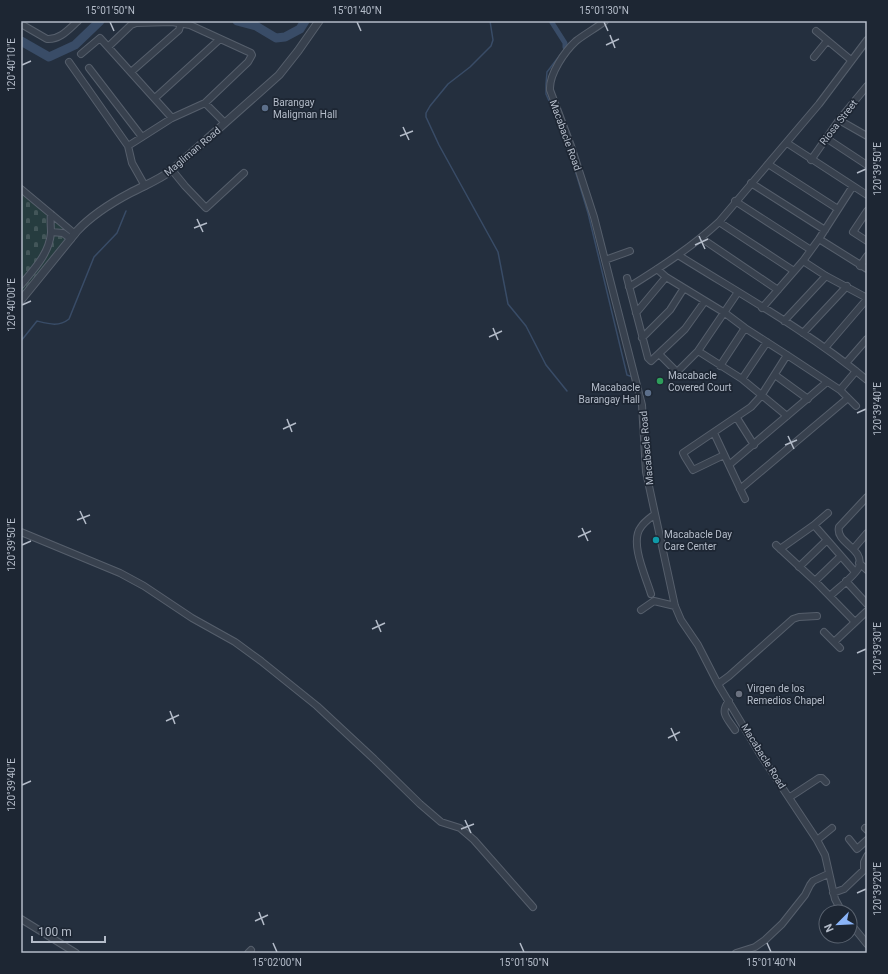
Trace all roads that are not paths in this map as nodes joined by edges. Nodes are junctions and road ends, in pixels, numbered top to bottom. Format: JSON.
{"nodes":[{"id":1,"x":78,"y":21,"type":"edge"},
{"id":2,"x":319,"y":21,"type":"edge"},
{"id":3,"x":605,"y":21,"type":"edge"},
{"id":4,"x":181,"y":23,"type":"junction"},
{"id":5,"x":26,"y":24,"type":"edge"},
{"id":6,"x":816,"y":31,"type":"dead end"},
{"id":7,"x":220,"y":39,"type":"junction"},
{"id":8,"x":827,"y":40,"type":"junction"},
{"id":9,"x":867,"y":40,"type":"edge"},
{"id":10,"x":108,"y":47,"type":"junction"},
{"id":11,"x":81,"y":54,"type":"dead end"},
{"id":12,"x":814,"y":58,"type":"dead end"},
{"id":13,"x":851,"y":60,"type":"junction"},
{"id":14,"x":69,"y":62,"type":"dead end"},
{"id":15,"x":89,"y":68,"type":"dead end"},
{"id":16,"x":131,"y":72,"type":"junction"},
{"id":17,"x":867,"y":86,"type":"edge"},
{"id":18,"x":155,"y":98,"type":"junction"},
{"id":19,"x":205,"y":103,"type":"junction"},
{"id":20,"x":172,"y":118,"type":"junction"},
{"id":21,"x":840,"y":120,"type":"junction"},
{"id":22,"x":225,"y":123,"type":"junction"},
{"id":23,"x":867,"y":136,"type":"edge"},
{"id":24,"x":142,"y":137,"type":"junction"},
{"id":25,"x":826,"y":138,"type":"junction"},
{"id":26,"x":787,"y":143,"type":"junction"},
{"id":27,"x":128,"y":146,"type":"junction"},
{"id":28,"x":811,"y":160,"type":"junction"},
{"id":29,"x":768,"y":164,"type":"junction"},
{"id":30,"x":867,"y":165,"type":"edge"},
{"id":31,"x":172,"y":170,"type":"junction"},
{"id":32,"x":244,"y":173,"type":"dead end"},
{"id":33,"x":752,"y":183,"type":"junction"},
{"id":34,"x":145,"y":186,"type":"junction"},
{"id":35,"x":853,"y":186,"type":"junction"},
{"id":36,"x":21,"y":189,"type":"edge"},
{"id":37,"x":867,"y":195,"type":"edge"},
{"id":38,"x":735,"y":202,"type":"junction"},
{"id":39,"x":838,"y":209,"type":"junction"},
{"id":40,"x":867,"y":211,"type":"edge"},
{"id":41,"x":51,"y":214,"type":"junction"},
{"id":42,"x":719,"y":222,"type":"junction"},
{"id":43,"x":824,"y":230,"type":"junction"},
{"id":44,"x":51,"y":232,"type":"junction"},
{"id":45,"x":73,"y":236,"type":"junction"},
{"id":46,"x":701,"y":238,"type":"junction"},
{"id":47,"x":819,"y":239,"type":"junction"},
{"id":48,"x":867,"y":241,"type":"edge"},
{"id":49,"x":810,"y":250,"type":"junction"},
{"id":50,"x":630,"y":251,"type":"dead end"},
{"id":51,"x":678,"y":255,"type":"junction"},
{"id":52,"x":867,"y":256,"type":"edge"},
{"id":53,"x":605,"y":260,"type":"junction"},
{"id":54,"x":803,"y":260,"type":"junction"},
{"id":55,"x":860,"y":266,"type":"junction"},
{"id":56,"x":657,"y":270,"type":"junction"},
{"id":57,"x":867,"y":270,"type":"edge"},
{"id":58,"x":794,"y":271,"type":"junction"},
{"id":59,"x":826,"y":276,"type":"junction"},
{"id":60,"x":666,"y":277,"type":"junction"},
{"id":61,"x":627,"y":278,"type":"dead end"},
{"id":62,"x":21,"y":285,"type":"edge"},
{"id":63,"x":847,"y":286,"type":"junction"},
{"id":64,"x":629,"y":287,"type":"junction"},
{"id":65,"x":684,"y":288,"type":"junction"},
{"id":66,"x":778,"y":290,"type":"junction"},
{"id":67,"x":738,"y":292,"type":"junction"},
{"id":68,"x":867,"y":299,"type":"edge"},
{"id":69,"x":21,"y":300,"type":"edge"},
{"id":70,"x":705,"y":301,"type":"junction"},
{"id":71,"x":762,"y":308,"type":"junction"},
{"id":72,"x":636,"y":313,"type":"junction"},
{"id":73,"x":725,"y":313,"type":"junction"},
{"id":74,"x":784,"y":321,"type":"junction"},
{"id":75,"x":745,"y":328,"type":"junction"},
{"id":76,"x":803,"y":333,"type":"junction"},
{"id":77,"x":642,"y":338,"type":"junction"},
{"id":78,"x":867,"y":339,"type":"edge"},
{"id":79,"x":767,"y":342,"type":"junction"},
{"id":80,"x":825,"y":348,"type":"junction"},
{"id":81,"x":698,"y":351,"type":"junction"},
{"id":82,"x":659,"y":354,"type":"junction"},
{"id":83,"x":787,"y":355,"type":"junction"},
{"id":84,"x":846,"y":363,"type":"junction"},
{"id":85,"x":720,"y":366,"type":"junction"},
{"id":86,"x":856,"y":371,"type":"junction"},
{"id":87,"x":775,"y":375,"type":"junction"},
{"id":88,"x":742,"y":379,"type":"junction"},
{"id":89,"x":867,"y":380,"type":"edge"},
{"id":90,"x":827,"y":382,"type":"junction"},
{"id":91,"x":840,"y":390,"type":"junction"},
{"id":92,"x":761,"y":396,"type":"junction"},
{"id":93,"x":848,"y":398,"type":"junction"},
{"id":94,"x":808,"y":399,"type":"junction"},
{"id":95,"x":856,"y":406,"type":"dead end"},
{"id":96,"x":787,"y":416,"type":"junction"},
{"id":97,"x":737,"y":418,"type":"junction"},
{"id":98,"x":714,"y":433,"type":"junction"},
{"id":99,"x":754,"y":445,"type":"junction"},
{"id":100,"x":724,"y":455,"type":"junction"},
{"id":101,"x":729,"y":465,"type":"junction"},
{"id":102,"x":740,"y":489,"type":"junction"},
{"id":103,"x":867,"y":497,"type":"edge"},
{"id":104,"x":745,"y":499,"type":"dead end"},
{"id":105,"x":828,"y":513,"type":"dead end"},
{"id":106,"x":655,"y":514,"type":"junction"},
{"id":107,"x":814,"y":525,"type":"junction"},
{"id":108,"x":21,"y":532,"type":"edge"},
{"id":109,"x":866,"y":536,"type":"edge"},
{"id":110,"x":827,"y":540,"type":"junction"},
{"id":111,"x":855,"y":547,"type":"dead end"},
{"id":112,"x":841,"y":556,"type":"junction"},
{"id":113,"x":859,"y":564,"type":"junction"},
{"id":114,"x":799,"y":567,"type":"junction"},
{"id":115,"x":867,"y":570,"type":"edge"},
{"id":116,"x":855,"y":572,"type":"junction"},
{"id":117,"x":815,"y":581,"type":"junction"},
{"id":118,"x":846,"y":581,"type":"junction"},
{"id":119,"x":651,"y":594,"type":"dead end"},
{"id":120,"x":830,"y":596,"type":"junction"},
{"id":121,"x":867,"y":604,"type":"edge"},
{"id":122,"x":675,"y":606,"type":"junction"},
{"id":123,"x":641,"y":610,"type":"dead end"},
{"id":124,"x":867,"y":610,"type":"edge"},
{"id":125,"x":816,"y":616,"type":"dead end"},
{"id":126,"x":854,"y":622,"type":"junction"},
{"id":127,"x":824,"y":632,"type":"dead end"},
{"id":128,"x":834,"y":642,"type":"junction"},
{"id":129,"x":840,"y":648,"type":"dead end"},
{"id":130,"x":718,"y":684,"type":"junction"},
{"id":131,"x":729,"y":701,"type":"junction"},
{"id":132,"x":735,"y":730,"type":"dead end"},
{"id":133,"x":826,"y":782,"type":"dead end"},
{"id":134,"x":790,"y":797,"type":"junction"},
{"id":135,"x":832,"y":828,"type":"dead end"},
{"id":136,"x":849,"y":839,"type":"dead end"},
{"id":137,"x":818,"y":840,"type":"junction"},
{"id":138,"x":867,"y":840,"type":"edge"},
{"id":139,"x":867,"y":856,"type":"edge"},
{"id":140,"x":828,"y":874,"type":"junction"},
{"id":141,"x":833,"y":893,"type":"junction"},
{"id":142,"x":838,"y":904,"type":"edge"},
{"id":143,"x":533,"y":907,"type":"dead end"},
{"id":144,"x":21,"y":918,"type":"edge"},
{"id":145,"x":858,"y":933,"type":"edge"},
{"id":146,"x":867,"y":944,"type":"edge"},
{"id":147,"x":76,"y":953,"type":"edge"},
{"id":148,"x":736,"y":953,"type":"edge"}],
"edges":[{"from":1,"to":5,"type":"street"},
{"from":2,"to":22,"type":"street","name":"Magliman Road"},
{"from":3,"to":53,"type":"street","name":"Macabacle Road"},
{"from":4,"to":7,"type":"street"},
{"from":4,"to":10,"type":"street"},
{"from":4,"to":16,"type":"street"},
{"from":6,"to":8,"type":"street"},
{"from":7,"to":18,"type":"street"},
{"from":7,"to":19,"type":"street"},
{"from":8,"to":12,"type":"street"},
{"from":8,"to":13,"type":"street"},
{"from":9,"to":13,"type":"street"},
{"from":10,"to":11,"type":"street"},
{"from":10,"to":16,"type":"street"},
{"from":13,"to":26,"type":"street"},
{"from":14,"to":27,"type":"street"},
{"from":15,"to":24,"type":"street"},
{"from":16,"to":18,"type":"street"},
{"from":17,"to":21,"type":"street","name":"Riosa Street"},
{"from":18,"to":20,"type":"street"},
{"from":19,"to":20,"type":"street"},
{"from":19,"to":22,"type":"street"},
{"from":20,"to":24,"type":"street"},
{"from":21,"to":23,"type":"street"},
{"from":21,"to":25,"type":"street","name":"Riosa Street"},
{"from":22,"to":31,"type":"street","name":"Magliman Road"},
{"from":24,"to":27,"type":"street"},
{"from":25,"to":28,"type":"street","name":"Riosa Street"},
{"from":25,"to":30,"type":"street"},
{"from":26,"to":28,"type":"street"},
{"from":26,"to":29,"type":"street"},
{"from":27,"to":34,"type":"street"},
{"from":28,"to":35,"type":"street"},
{"from":29,"to":33,"type":"street"},
{"from":29,"to":39,"type":"street"},
{"from":31,"to":32,"type":"street"},
{"from":31,"to":34,"type":"street","name":"Magliman Road"},
{"from":33,"to":38,"type":"street"},
{"from":33,"to":43,"type":"street"},
{"from":34,"to":45,"type":"street","name":"Magliman Road"},
{"from":35,"to":37,"type":"street"},
{"from":35,"to":39,"type":"street"},
{"from":36,"to":41,"type":"street"},
{"from":38,"to":42,"type":"street"},
{"from":38,"to":49,"type":"street"},
{"from":39,"to":43,"type":"street"},
{"from":40,"to":48,"type":"street"},
{"from":41,"to":44,"type":"street"},
{"from":41,"to":45,"type":"street"},
{"from":42,"to":46,"type":"street"},
{"from":42,"to":58,"type":"street"},
{"from":43,"to":47,"type":"street"},
{"from":44,"to":45,"type":"street"},
{"from":44,"to":62,"type":"street"},
{"from":45,"to":69,"type":"street","name":"Magliman Road"},
{"from":46,"to":51,"type":"street"},
{"from":46,"to":66,"type":"street"},
{"from":47,"to":49,"type":"street"},
{"from":47,"to":55,"type":"street"},
{"from":49,"to":54,"type":"street"},
{"from":50,"to":53,"type":"street"},
{"from":51,"to":56,"type":"street"},
{"from":51,"to":67,"type":"street"},
{"from":52,"to":55,"type":"street"},
{"from":53,"to":106,"type":"street","name":"Macabacle Road"},
{"from":54,"to":58,"type":"street"},
{"from":54,"to":59,"type":"street"},
{"from":55,"to":57,"type":"street"},
{"from":56,"to":60,"type":"street"},
{"from":56,"to":64,"type":"street"},
{"from":58,"to":66,"type":"street"},
{"from":59,"to":63,"type":"street"},
{"from":59,"to":74,"type":"street"},
{"from":60,"to":65,"type":"street"},
{"from":60,"to":72,"type":"street"},
{"from":61,"to":64,"type":"street"},
{"from":63,"to":68,"type":"street"},
{"from":63,"to":76,"type":"street"},
{"from":64,"to":72,"type":"street"},
{"from":65,"to":70,"type":"street"},
{"from":65,"to":77,"type":"street"},
{"from":66,"to":71,"type":"street"},
{"from":67,"to":71,"type":"street"},
{"from":67,"to":73,"type":"street"},
{"from":68,"to":80,"type":"street"},
{"from":70,"to":73,"type":"street"},
{"from":70,"to":82,"type":"street"},
{"from":71,"to":74,"type":"street"},
{"from":72,"to":77,"type":"street"},
{"from":73,"to":75,"type":"street"},
{"from":73,"to":81,"type":"street"},
{"from":74,"to":76,"type":"street"},
{"from":75,"to":79,"type":"street"},
{"from":75,"to":85,"type":"street"},
{"from":76,"to":80,"type":"street"},
{"from":77,"to":82,"type":"street"},
{"from":78,"to":84,"type":"street"},
{"from":79,"to":83,"type":"street"},
{"from":79,"to":88,"type":"street"},
{"from":80,"to":84,"type":"street"},
{"from":81,"to":82,"type":"street"},
{"from":81,"to":85,"type":"street"},
{"from":83,"to":87,"type":"street"},
{"from":83,"to":90,"type":"street"},
{"from":84,"to":86,"type":"street"},
{"from":85,"to":88,"type":"street"},
{"from":86,"to":89,"type":"street"},
{"from":86,"to":91,"type":"street"},
{"from":87,"to":92,"type":"street"},
{"from":87,"to":94,"type":"street"},
{"from":88,"to":92,"type":"street"},
{"from":90,"to":91,"type":"street"},
{"from":90,"to":94,"type":"street"},
{"from":91,"to":93,"type":"street"},
{"from":92,"to":96,"type":"street"},
{"from":92,"to":97,"type":"street"},
{"from":93,"to":95,"type":"street"},
{"from":93,"to":102,"type":"street"},
{"from":94,"to":96,"type":"street"},
{"from":96,"to":99,"type":"street"},
{"from":97,"to":98,"type":"street"},
{"from":97,"to":99,"type":"street"},
{"from":98,"to":100,"type":"street"},
{"from":98,"to":100,"type":"street"},
{"from":99,"to":101,"type":"street"},
{"from":100,"to":101,"type":"street"},
{"from":101,"to":102,"type":"street"},
{"from":102,"to":104,"type":"street"},
{"from":103,"to":113,"type":"street"},
{"from":105,"to":107,"type":"street"},
{"from":106,"to":119,"type":"street"},
{"from":106,"to":122,"type":"street","name":"Macabacle Road"},
{"from":107,"to":110,"type":"street"},
{"from":107,"to":114,"type":"street"},
{"from":108,"to":143,"type":"street"},
{"from":109,"to":111,"type":"street"},
{"from":110,"to":112,"type":"street"},
{"from":110,"to":114,"type":"street"},
{"from":112,"to":116,"type":"street"},
{"from":112,"to":117,"type":"street"},
{"from":113,"to":115,"type":"street"},
{"from":113,"to":116,"type":"street"},
{"from":114,"to":117,"type":"street"},
{"from":116,"to":118,"type":"street"},
{"from":117,"to":120,"type":"street"},
{"from":118,"to":120,"type":"street"},
{"from":118,"to":121,"type":"street"},
{"from":120,"to":126,"type":"street"},
{"from":122,"to":123,"type":"street"},
{"from":122,"to":130,"type":"street","name":"Macabacle Road"},
{"from":124,"to":126,"type":"street"},
{"from":125,"to":130,"type":"street"},
{"from":126,"to":128,"type":"street"},
{"from":127,"to":128,"type":"street"},
{"from":128,"to":129,"type":"street"},
{"from":130,"to":131,"type":"street","name":"Macabacle Road"},
{"from":131,"to":132,"type":"street"},
{"from":131,"to":134,"type":"street","name":"Macabacle Road"},
{"from":133,"to":134,"type":"street"},
{"from":134,"to":137,"type":"street","name":"Macabacle Road"},
{"from":135,"to":137,"type":"street"},
{"from":136,"to":138,"type":"street"},
{"from":137,"to":140,"type":"street","name":"Macabacle Road"},
{"from":139,"to":141,"type":"street"},
{"from":140,"to":141,"type":"street","name":"Macabacle Road"},
{"from":140,"to":148,"type":"street"},
{"from":141,"to":142,"type":"street","name":"Macabacle Road"},
{"from":144,"to":147,"type":"street"},
{"from":145,"to":146,"type":"street"}]}
